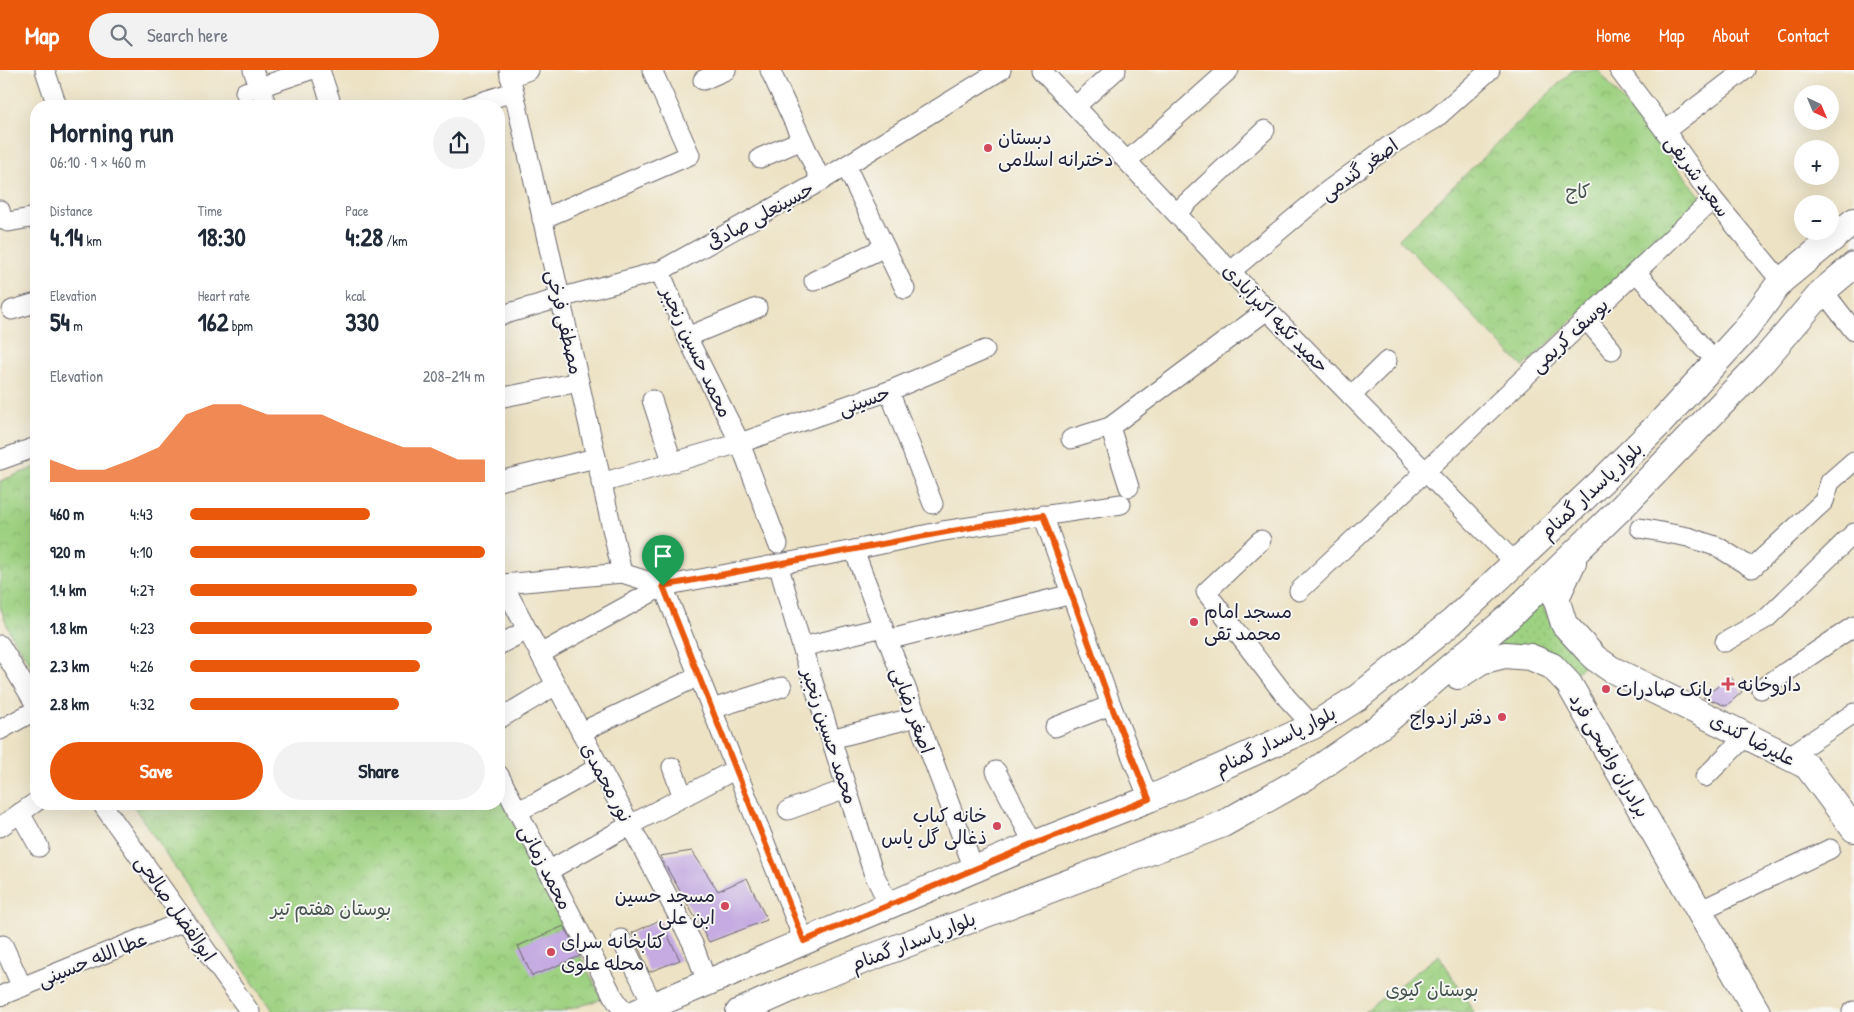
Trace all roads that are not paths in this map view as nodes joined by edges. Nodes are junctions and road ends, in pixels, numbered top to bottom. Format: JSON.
{"nodes":[{"id":1,"x":45,"y":70,"type":"edge"},
{"id":2,"x":320,"y":70,"type":"edge"},
{"id":3,"x":528,"y":70,"type":"edge"},
{"id":4,"x":652,"y":70,"type":"edge"},
{"id":5,"x":726,"y":70,"type":"edge"},
{"id":6,"x":770,"y":70,"type":"edge"},
{"id":7,"x":1001,"y":70,"type":"edge"},
{"id":8,"x":1041,"y":70,"type":"edge"},
{"id":9,"x":1116,"y":70,"type":"edge"},
{"id":10,"x":1230,"y":70,"type":"edge"},
{"id":11,"x":1490,"y":70,"type":"edge"},
{"id":12,"x":1618,"y":70,"type":"edge"},
{"id":13,"x":1744,"y":70,"type":"edge"},
{"id":14,"x":302,"y":71,"type":"edge"},
{"id":15,"x":511,"y":80,"type":"edge"},
{"id":16,"x":704,"y":80,"type":"dead end"},
{"id":17,"x":252,"y":83,"type":"edge"},
{"id":18,"x":54,"y":100,"type":"edge"},
{"id":19,"x":263,"y":100,"type":"edge"},
{"id":20,"x":330,"y":100,"type":"dead end"},
{"id":21,"x":478,"y":100,"type":"edge"},
{"id":22,"x":1076,"y":106,"type":"junction"},
{"id":23,"x":1265,"y":130,"type":"dead end"},
{"id":24,"x":1665,"y":131,"type":"junction"},
{"id":25,"x":802,"y":140,"type":"junction"},
{"id":26,"x":760,"y":158,"type":"dead end"},
{"id":27,"x":1127,"y":161,"type":"junction"},
{"id":28,"x":846,"y":166,"type":"junction"},
{"id":29,"x":821,"y":181,"type":"junction"},
{"id":30,"x":1713,"y":199,"type":"junction"},
{"id":31,"x":0,"y":210,"type":"edge"},
{"id":32,"x":1176,"y":213,"type":"junction"},
{"id":33,"x":30,"y":218,"type":"edge"},
{"id":34,"x":542,"y":219,"type":"junction"},
{"id":35,"x":1854,"y":221,"type":"edge"},
{"id":36,"x":885,"y":247,"type":"junction"},
{"id":37,"x":1854,"y":265,"type":"edge"},
{"id":38,"x":660,"y":271,"type":"junction"},
{"id":39,"x":1231,"y":271,"type":"junction"},
{"id":40,"x":1636,"y":272,"type":"junction"},
{"id":41,"x":814,"y":281,"type":"dead end"},
{"id":42,"x":1781,"y":281,"type":"junction"},
{"id":43,"x":905,"y":289,"type":"dead end"},
{"id":44,"x":1823,"y":291,"type":"junction"},
{"id":45,"x":560,"y":298,"type":"junction"},
{"id":46,"x":30,"y":305,"type":"edge"},
{"id":47,"x":757,"y":308,"type":"dead end"},
{"id":48,"x":12,"y":310,"type":"dead end"},
{"id":49,"x":1267,"y":310,"type":"junction"},
{"id":50,"x":505,"y":314,"type":"edge"},
{"id":51,"x":1586,"y":320,"type":"junction"},
{"id":52,"x":1854,"y":331,"type":"edge"},
{"id":53,"x":687,"y":337,"type":"junction"},
{"id":54,"x":1704,"y":349,"type":"dead end"},
{"id":55,"x":985,"y":350,"type":"dead end"},
{"id":56,"x":1612,"y":350,"type":"dead end"},
{"id":57,"x":1387,"y":361,"type":"dead end"},
{"id":58,"x":579,"y":382,"type":"junction"},
{"id":59,"x":889,"y":391,"type":"junction"},
{"id":60,"x":1350,"y":396,"type":"junction"},
{"id":61,"x":505,"y":397,"type":"edge"},
{"id":62,"x":652,"y":400,"type":"dead end"},
{"id":63,"x":1110,"y":426,"type":"junction"},
{"id":64,"x":1071,"y":439,"type":"dead end"},
{"id":65,"x":740,"y":443,"type":"junction"},
{"id":66,"x":30,"y":448,"type":"edge"},
{"id":67,"x":596,"y":458,"type":"junction"},
{"id":68,"x":0,"y":460,"type":"edge"},
{"id":69,"x":1854,"y":461,"type":"edge"},
{"id":70,"x":672,"y":462,"type":"junction"},
{"id":71,"x":1424,"y":472,"type":"junction"},
{"id":72,"x":505,"y":481,"type":"edge"},
{"id":73,"x":601,"y":483,"type":"junction"},
{"id":74,"x":1129,"y":487,"type":"dead end"},
{"id":75,"x":932,"y":504,"type":"dead end"},
{"id":76,"x":1121,"y":504,"type":"dead end"},
{"id":77,"x":1043,"y":515,"type":"junction"},
{"id":78,"x":1640,"y":528,"type":"dead end"},
{"id":79,"x":1854,"y":533,"type":"edge"},
{"id":80,"x":1588,"y":538,"type":"junction"},
{"id":81,"x":1261,"y":540,"type":"dead end"},
{"id":82,"x":778,"y":544,"type":"dead end"},
{"id":83,"x":854,"y":550,"type":"junction"},
{"id":84,"x":1514,"y":562,"type":"junction"},
{"id":85,"x":778,"y":564,"type":"junction"},
{"id":86,"x":622,"y":573,"type":"junction"},
{"id":87,"x":505,"y":585,"type":"edge"},
{"id":88,"x":663,"y":586,"type":"junction"},
{"id":89,"x":1299,"y":591,"type":"dead end"},
{"id":90,"x":505,"y":592,"type":"edge"},
{"id":91,"x":1072,"y":594,"type":"junction"},
{"id":92,"x":1854,"y":626,"type":"edge"},
{"id":93,"x":527,"y":630,"type":"junction"},
{"id":94,"x":885,"y":633,"type":"junction"},
{"id":95,"x":505,"y":642,"type":"edge"},
{"id":96,"x":1726,"y":642,"type":"dead end"},
{"id":97,"x":0,"y":645,"type":"edge"},
{"id":98,"x":802,"y":648,"type":"junction"},
{"id":99,"x":540,"y":654,"type":"junction"},
{"id":100,"x":1611,"y":669,"type":"junction"},
{"id":101,"x":699,"y":676,"type":"junction"},
{"id":102,"x":556,"y":685,"type":"junction"},
{"id":103,"x":782,"y":687,"type":"dead end"},
{"id":104,"x":1761,"y":690,"type":"dead end"},
{"id":105,"x":30,"y":695,"type":"edge"},
{"id":106,"x":1111,"y":705,"type":"junction"},
{"id":107,"x":1582,"y":706,"type":"junction"},
{"id":108,"x":712,"y":709,"type":"junction"},
{"id":109,"x":30,"y":713,"type":"edge"},
{"id":110,"x":1854,"y":713,"type":"edge"},
{"id":111,"x":505,"y":715,"type":"edge"},
{"id":112,"x":916,"y":717,"type":"junction"},
{"id":113,"x":1383,"y":724,"type":"junction"},
{"id":114,"x":1313,"y":726,"type":"junction"},
{"id":115,"x":1055,"y":727,"type":"dead end"},
{"id":116,"x":0,"y":730,"type":"edge"},
{"id":117,"x":581,"y":732,"type":"junction"},
{"id":118,"x":1746,"y":736,"type":"junction"},
{"id":119,"x":831,"y":739,"type":"junction"},
{"id":120,"x":1788,"y":757,"type":"junction"},
{"id":121,"x":600,"y":767,"type":"junction"},
{"id":122,"x":672,"y":768,"type":"dead end"},
{"id":123,"x":736,"y":769,"type":"junction"},
{"id":124,"x":996,"y":771,"type":"dead end"},
{"id":125,"x":1704,"y":776,"type":"dead end"},
{"id":126,"x":505,"y":787,"type":"edge"},
{"id":127,"x":846,"y":789,"type":"junction"},
{"id":128,"x":683,"y":797,"type":"junction"},
{"id":129,"x":1149,"y":799,"type":"junction"},
{"id":130,"x":30,"y":806,"type":"edge"},
{"id":131,"x":106,"y":810,"type":"edge"},
{"id":132,"x":788,"y":810,"type":"dead end"},
{"id":133,"x":517,"y":811,"type":"junction"},
{"id":134,"x":20,"y":813,"type":"junction"},
{"id":135,"x":630,"y":825,"type":"junction"},
{"id":136,"x":0,"y":827,"type":"edge"},
{"id":137,"x":1854,"y":829,"type":"edge"},
{"id":138,"x":1034,"y":844,"type":"junction"},
{"id":139,"x":39,"y":847,"type":"dead end"},
{"id":140,"x":1830,"y":849,"type":"dead end"},
{"id":141,"x":974,"y":869,"type":"junction"},
{"id":142,"x":548,"y":871,"type":"junction"},
{"id":143,"x":889,"y":905,"type":"junction"},
{"id":144,"x":1699,"y":911,"type":"junction"},
{"id":145,"x":184,"y":921,"type":"junction"},
{"id":146,"x":621,"y":939,"type":"dead end"},
{"id":147,"x":804,"y":941,"type":"junction"},
{"id":148,"x":3,"y":946,"type":"dead end"},
{"id":149,"x":707,"y":982,"type":"junction"},
{"id":150,"x":22,"y":987,"type":"junction"},
{"id":151,"x":0,"y":996,"type":"edge"},
{"id":152,"x":646,"y":1009,"type":"edge"},
{"id":153,"x":250,"y":1012,"type":"edge"},
{"id":154,"x":624,"y":1012,"type":"edge"},
{"id":155,"x":738,"y":1012,"type":"edge"},
{"id":156,"x":1757,"y":1012,"type":"edge"}],
"edges":[{"from":1,"to":18,"type":"street"},
{"from":2,"to":20,"type":"street"},
{"from":3,"to":15,"type":"street"},
{"from":4,"to":34,"type":"street"},
{"from":5,"to":16,"type":"street"},
{"from":6,"to":25,"type":"street"},
{"from":7,"to":28,"type":"street","name":"حسینعلی صادقی"},
{"from":8,"to":22,"type":"street","name":"حمید تکیه اکبرآبادی"},
{"from":9,"to":22,"type":"street"},
{"from":10,"to":27,"type":"street"},
{"from":11,"to":39,"type":"street","name":"اصغر گندمی"},
{"from":12,"to":24,"type":"street","name":"سعید شریفی"},
{"from":13,"to":24,"type":"street"},
{"from":14,"to":17,"type":"street"},
{"from":15,"to":21,"type":"street"},
{"from":15,"to":34,"type":"street","name":"مصطفی فرخی"},
{"from":17,"to":19,"type":"street"},
{"from":22,"to":27,"type":"street","name":"حمید تکیه اکبرآبادی"},
{"from":23,"to":32,"type":"street"},
{"from":24,"to":30,"type":"street","name":"سعید شریفی"},
{"from":25,"to":26,"type":"street"},
{"from":25,"to":29,"type":"street"},
{"from":27,"to":32,"type":"street","name":"حمید تکیه اکبرآبادی"},
{"from":28,"to":29,"type":"street","name":"حسینعلی صادقی"},
{"from":28,"to":36,"type":"street"},
{"from":29,"to":38,"type":"street","name":"حسینعلی صادقی"},
{"from":30,"to":40,"type":"street","name":"یوسف کریمی"},
{"from":30,"to":42,"type":"street","name":"سعید شریفی"},
{"from":31,"to":33,"type":"street"},
{"from":32,"to":39,"type":"street","name":"حمید تکیه اکبرآبادی"},
{"from":34,"to":45,"type":"street","name":"مصطفی فرخی"},
{"from":35,"to":42,"type":"main road","name":"بلوار پاسدار گمنام"},
{"from":36,"to":41,"type":"street"},
{"from":36,"to":43,"type":"street"},
{"from":37,"to":44,"type":"main road","name":"بلوار پاسدار گمنام"},
{"from":38,"to":45,"type":"street","name":"حسینعلی صادقی"},
{"from":38,"to":53,"type":"street","name":"محمد حسین رنجبر"},
{"from":39,"to":49,"type":"street","name":"حمید تکیه اکبرآبادی"},
{"from":40,"to":51,"type":"street","name":"یوسف کریمی"},
{"from":40,"to":54,"type":"street"},
{"from":42,"to":84,"type":"main road","name":"بلوار پاسدار گمنام"},
{"from":44,"to":52,"type":"street"},
{"from":44,"to":80,"type":"main road","name":"بلوار پاسدار گمنام"},
{"from":45,"to":50,"type":"street","name":"حسینعلی صادقی"},
{"from":45,"to":58,"type":"street","name":"مصطفی فرخی"},
{"from":46,"to":48,"type":"street"},
{"from":47,"to":53,"type":"street"},
{"from":49,"to":60,"type":"street","name":"حمید تکیه اکبرآبادی"},
{"from":49,"to":63,"type":"street"},
{"from":51,"to":56,"type":"street"},
{"from":51,"to":71,"type":"street","name":"یوسف کریمی"},
{"from":53,"to":65,"type":"street","name":"محمد حسین رنجبر"},
{"from":55,"to":59,"type":"street","name":"حسینی"},
{"from":57,"to":60,"type":"street"},
{"from":58,"to":61,"type":"street"},
{"from":58,"to":67,"type":"street","name":"مصطفی فرخی"},
{"from":59,"to":65,"type":"street","name":"حسینی"},
{"from":59,"to":75,"type":"street"},
{"from":60,"to":71,"type":"street","name":"حمید تکیه اکبرآبادی"},
{"from":62,"to":70,"type":"street"},
{"from":63,"to":64,"type":"street"},
{"from":63,"to":74,"type":"street"},
{"from":65,"to":70,"type":"street","name":"حسینی"},
{"from":65,"to":82,"type":"street","name":"محمد حسین رنجبر"},
{"from":66,"to":68,"type":"street"},
{"from":67,"to":72,"type":"street"},
{"from":67,"to":73,"type":"street","name":"مصطفی فرخی"},
{"from":69,"to":78,"type":"street"},
{"from":70,"to":73,"type":"street","name":"حسینی"},
{"from":71,"to":84,"type":"street","name":"حمید تکیه اکبرآبادی"},
{"from":71,"to":89,"type":"street","name":"یوسف کریمی"},
{"from":73,"to":86,"type":"street","name":"مصطفی فرخی"},
{"from":76,"to":77,"type":"street"},
{"from":77,"to":83,"type":"street"},
{"from":77,"to":91,"type":"street"},
{"from":79,"to":96,"type":"street"},
{"from":80,"to":100,"type":"main road","name":"علیرضا کندی"},
{"from":80,"to":113,"type":"main road","name":"بلوار پاسدار گمنام"},
{"from":81,"to":114,"type":"street"},
{"from":83,"to":85,"type":"street"},
{"from":83,"to":94,"type":"street","name":"اصغر رضایی"},
{"from":84,"to":114,"type":"main road","name":"بلوار پاسدار گمنام"},
{"from":85,"to":88,"type":"street"},
{"from":85,"to":98,"type":"street","name":"محمد حسین رنجبر"},
{"from":86,"to":87,"type":"street"},
{"from":86,"to":88,"type":"street"},
{"from":88,"to":99,"type":"street"},
{"from":88,"to":101,"type":"street"},
{"from":90,"to":93,"type":"street","name":"نور محمدی"},
{"from":91,"to":94,"type":"street"},
{"from":91,"to":106,"type":"street"},
{"from":92,"to":104,"type":"street"},
{"from":93,"to":95,"type":"street"},
{"from":93,"to":99,"type":"street","name":"نور محمدی"},
{"from":94,"to":98,"type":"street"},
{"from":94,"to":112,"type":"street","name":"اصغر رضایی"},
{"from":97,"to":105,"type":"street"},
{"from":98,"to":119,"type":"street","name":"محمد حسین رنجبر"},
{"from":99,"to":102,"type":"street","name":"نور محمدی"},
{"from":100,"to":107,"type":"main road"},
{"from":100,"to":118,"type":"main road","name":"علیرضا کندی"},
{"from":101,"to":108,"type":"street"},
{"from":101,"to":117,"type":"street"},
{"from":102,"to":111,"type":"street"},
{"from":102,"to":117,"type":"street","name":"نور محمدی"},
{"from":103,"to":108,"type":"street"},
{"from":106,"to":115,"type":"street"},
{"from":106,"to":129,"type":"street"},
{"from":107,"to":113,"type":"main road","name":"برادران واضحی فرد"},
{"from":107,"to":144,"type":"main road","name":"برادران واضحی فرد"},
{"from":108,"to":123,"type":"street"},
{"from":109,"to":116,"type":"street"},
{"from":110,"to":120,"type":"street"},
{"from":112,"to":119,"type":"street"},
{"from":112,"to":141,"type":"street","name":"اصغر رضایی"},
{"from":113,"to":155,"type":"main road","name":"بلوار پاسدار گمنام"},
{"from":114,"to":129,"type":"main road","name":"بلوار پاسدار گمنام"},
{"from":117,"to":121,"type":"street","name":"نور محمدی"},
{"from":118,"to":120,"type":"main road","name":"علیرضا کندی"},
{"from":118,"to":125,"type":"street"},
{"from":119,"to":127,"type":"street","name":"محمد حسین رنجبر"},
{"from":120,"to":137,"type":"main road","name":"علیرضا کندی"},
{"from":121,"to":133,"type":"street"},
{"from":121,"to":135,"type":"street","name":"نور محمدی"},
{"from":122,"to":128,"type":"street"},
{"from":123,"to":128,"type":"street"},
{"from":123,"to":147,"type":"street"},
{"from":124,"to":138,"type":"street"},
{"from":126,"to":133,"type":"street","name":"محمد زمانی"},
{"from":127,"to":132,"type":"street"},
{"from":127,"to":143,"type":"street","name":"محمد حسین رنجبر"},
{"from":128,"to":135,"type":"street"},
{"from":129,"to":138,"type":"main road","name":"بلوار پاسدار گمنام"},
{"from":130,"to":134,"type":"street"},
{"from":131,"to":145,"type":"street","name":"ابوالفضل صالحی"},
{"from":133,"to":142,"type":"street","name":"محمد زمانی"},
{"from":134,"to":136,"type":"street"},
{"from":134,"to":139,"type":"street"},
{"from":135,"to":142,"type":"street"},
{"from":135,"to":149,"type":"street","name":"نور محمدی"},
{"from":138,"to":141,"type":"main road","name":"بلوار پاسدار گمنام"},
{"from":140,"to":144,"type":"street"},
{"from":141,"to":143,"type":"main road","name":"بلوار پاسدار گمنام"},
{"from":142,"to":154,"type":"street","name":"محمد زمانی"},
{"from":143,"to":147,"type":"main road","name":"بلوار پاسدار گمنام"},
{"from":144,"to":156,"type":"main road","name":"برادران واضحی فرد"},
{"from":145,"to":150,"type":"street","name":"عطا الله حسینی"},
{"from":145,"to":153,"type":"street","name":"ابوالفضل صالحی"},
{"from":146,"to":152,"type":"street"},
{"from":147,"to":149,"type":"main road","name":"بلوار پاسدار گمنام"},
{"from":148,"to":150,"type":"street"},
{"from":149,"to":152,"type":"main road","name":"بلوار پاسدار گمنام"},
{"from":150,"to":151,"type":"street","name":"عطا الله حسینی"}]}
